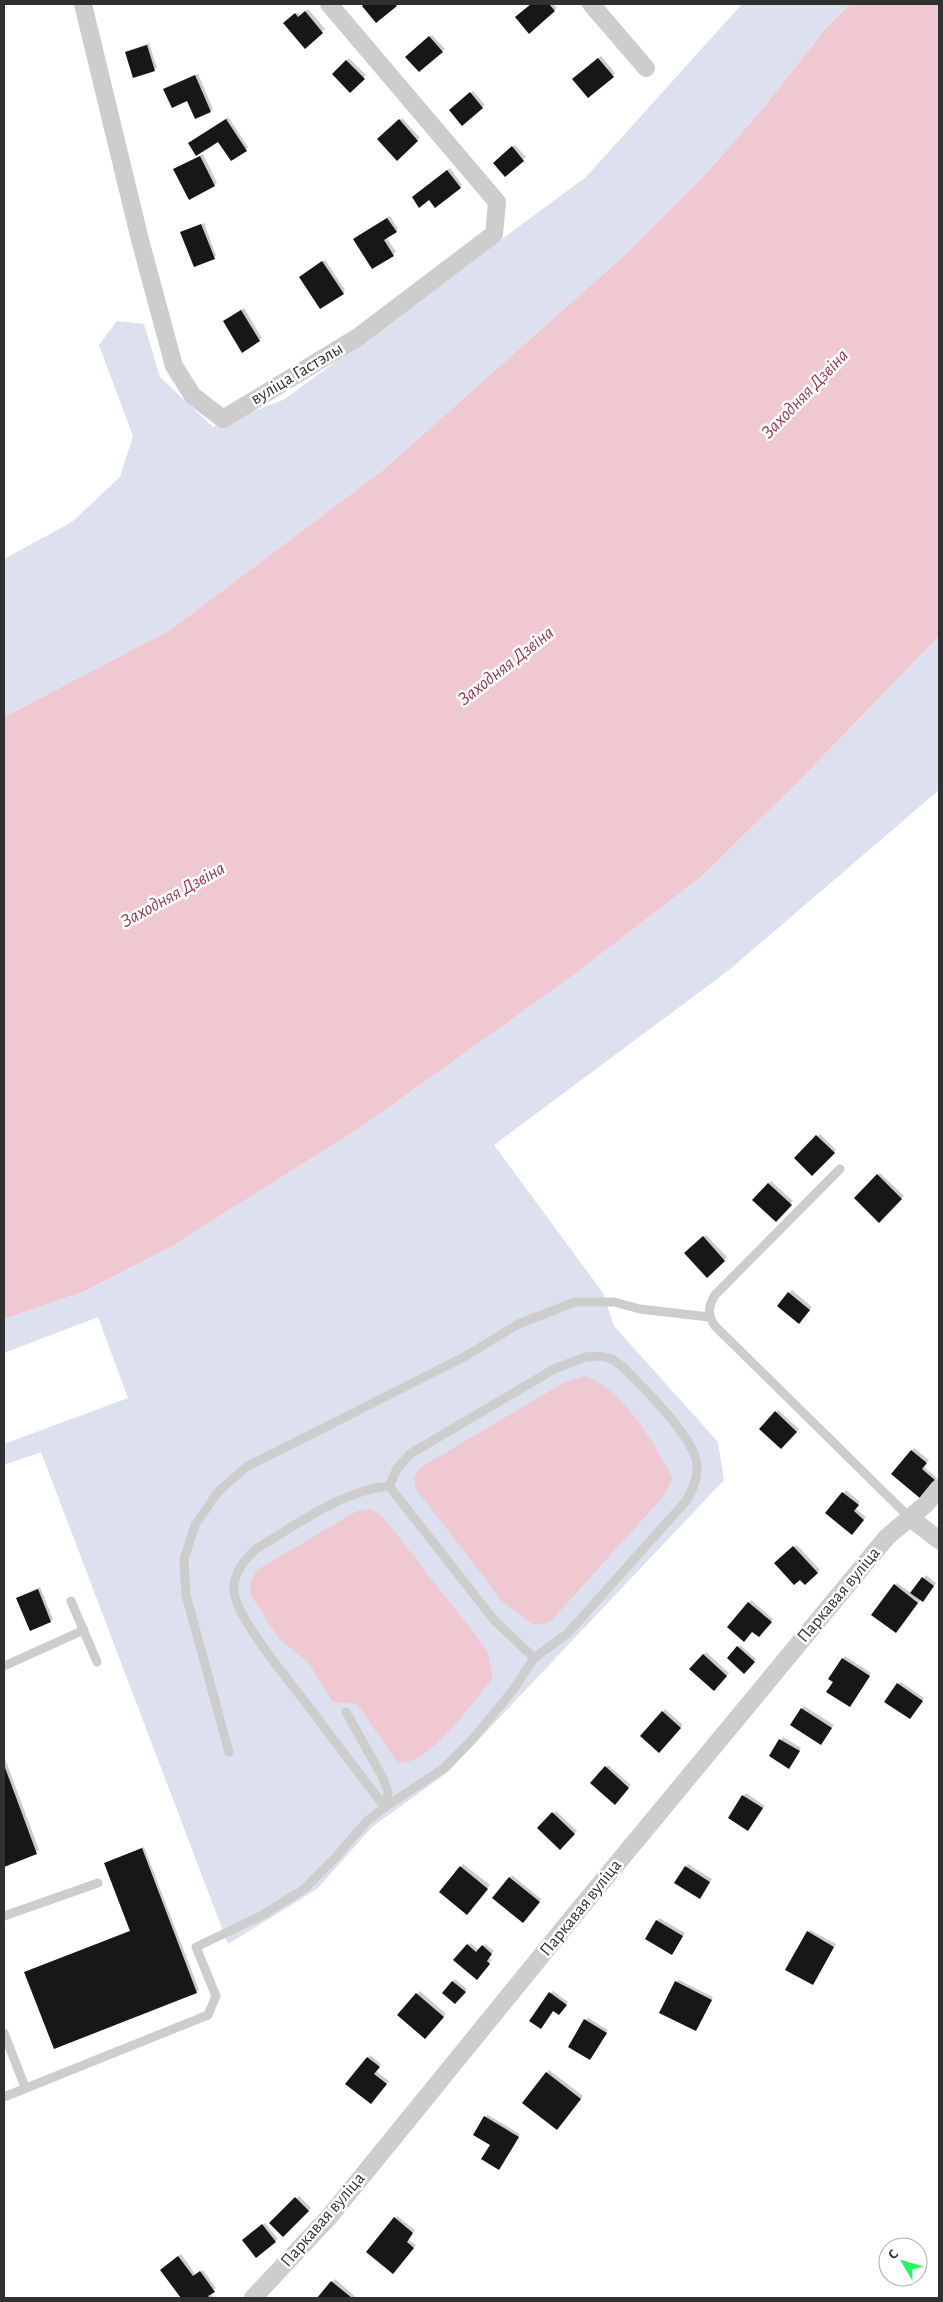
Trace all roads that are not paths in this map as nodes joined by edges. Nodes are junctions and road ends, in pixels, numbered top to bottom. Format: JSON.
{"nodes":[{"id":1,"x":83,"y":4,"type":"edge"},
{"id":2,"x":329,"y":4,"type":"edge"},
{"id":3,"x":591,"y":4,"type":"edge"},
{"id":4,"x":646,"y":68,"type":"dead end"},
{"id":5,"x":840,"y":1170,"type":"dead end"},
{"id":6,"x":709,"y":1317,"type":"junction"},
{"id":7,"x":389,"y":1486,"type":"junction"},
{"id":8,"x":939,"y":1488,"type":"edge"},
{"id":9,"x":909,"y":1517,"type":"junction"},
{"id":10,"x":939,"y":1540,"type":"edge"},
{"id":11,"x":71,"y":1601,"type":"dead end"},
{"id":12,"x":84,"y":1630,"type":"junction"},
{"id":13,"x":534,"y":1658,"type":"junction"},
{"id":14,"x":97,"y":1662,"type":"dead end"},
{"id":15,"x":4,"y":1666,"type":"edge"},
{"id":16,"x":346,"y":1712,"type":"dead end"},
{"id":17,"x":229,"y":1752,"type":"dead end"},
{"id":18,"x":385,"y":1807,"type":"junction"},
{"id":19,"x":98,"y":1882,"type":"dead end"},
{"id":20,"x":4,"y":1916,"type":"edge"},
{"id":21,"x":4,"y":2033,"type":"edge"},
{"id":22,"x":25,"y":2087,"type":"junction"},
{"id":23,"x":4,"y":2096,"type":"edge"},
{"id":24,"x":253,"y":2298,"type":"edge"}],
"edges":[{"from":1,"to":2,"type":"street","name":"вуліца Гастэлы"},
{"from":3,"to":4,"type":"street"},
{"from":5,"to":6,"type":"lane"},
{"from":6,"to":9,"type":"lane"},
{"from":6,"to":17,"type":"lane"},
{"from":7,"to":13,"type":"lane"},
{"from":7,"to":13,"type":"lane"},
{"from":7,"to":18,"type":"lane"},
{"from":8,"to":9,"type":"street","name":"Паркавая вуліца"},
{"from":9,"to":10,"type":"street"},
{"from":9,"to":24,"type":"street","name":"Паркавая вуліца"},
{"from":11,"to":12,"type":"lane"},
{"from":12,"to":14,"type":"lane"},
{"from":12,"to":15,"type":"lane"},
{"from":13,"to":18,"type":"lane"},
{"from":16,"to":18,"type":"lane"},
{"from":18,"to":22,"type":"lane"},
{"from":19,"to":20,"type":"lane"},
{"from":21,"to":22,"type":"lane"},
{"from":22,"to":23,"type":"lane"}]}
